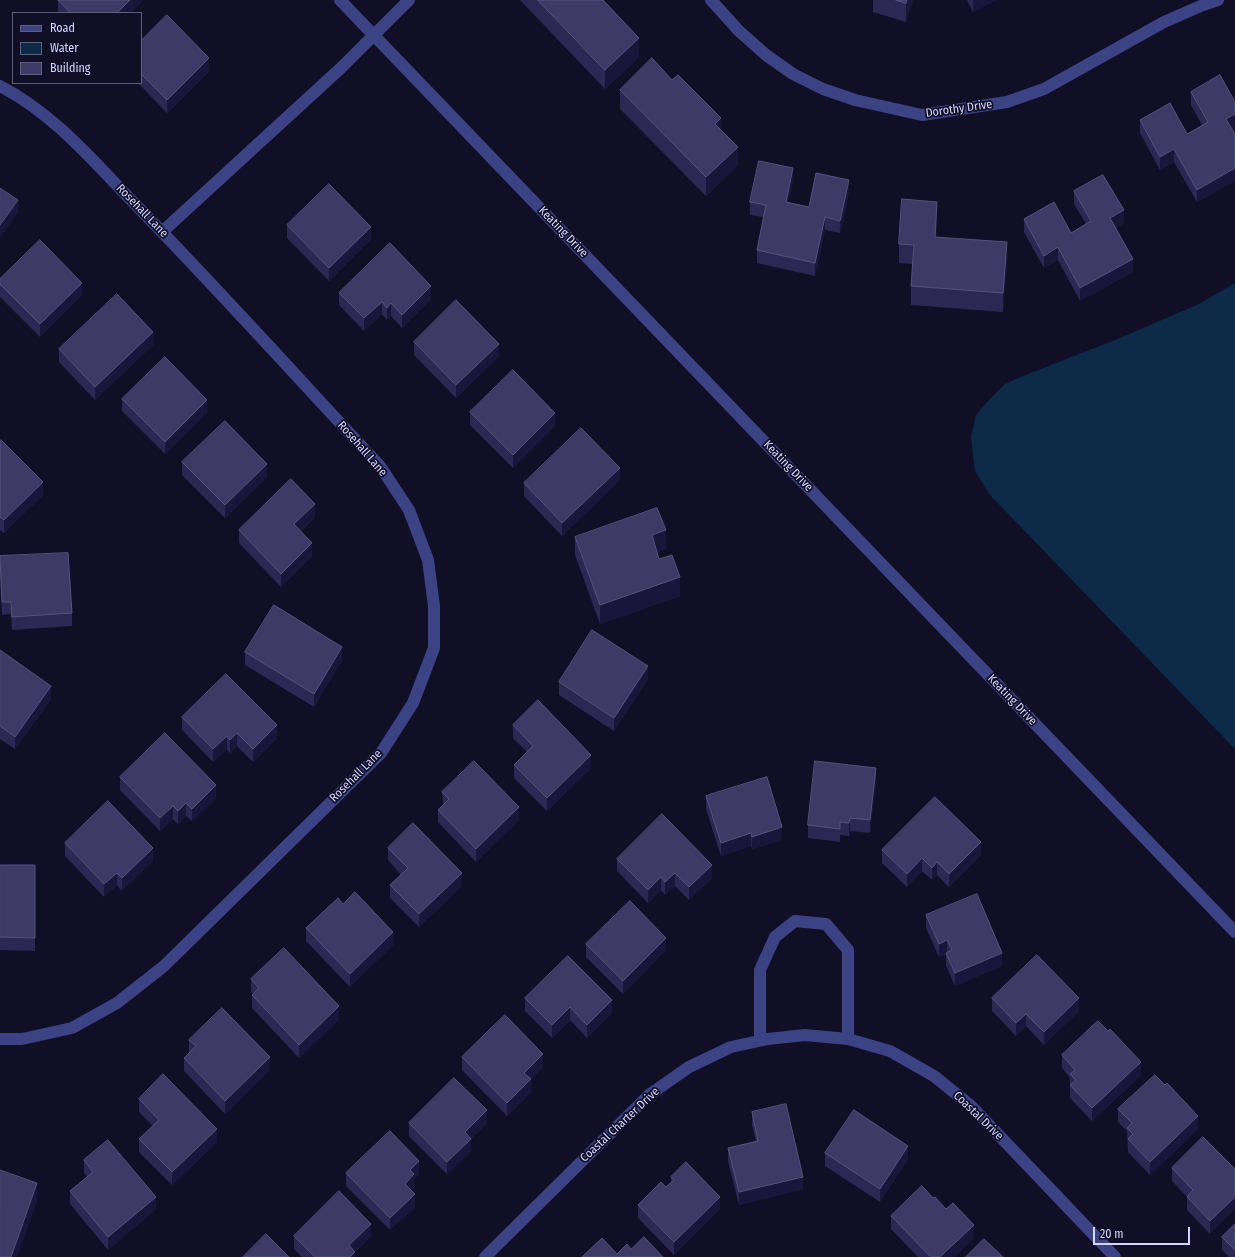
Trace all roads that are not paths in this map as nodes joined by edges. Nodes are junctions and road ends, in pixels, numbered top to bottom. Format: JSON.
{"nodes":[{"id":1,"x":340,"y":0,"type":"edge"},
{"id":2,"x":409,"y":0,"type":"edge"},
{"id":3,"x":711,"y":0,"type":"edge"},
{"id":4,"x":1218,"y":0,"type":"edge"},
{"id":5,"x":374,"y":35,"type":"junction"},
{"id":6,"x":0,"y":86,"type":"edge"},
{"id":7,"x":162,"y":232,"type":"junction"},
{"id":8,"x":1235,"y":932,"type":"edge"},
{"id":9,"x":805,"y":1035,"type":"joint"},
{"id":10,"x":0,"y":1039,"type":"edge"},
{"id":11,"x":848,"y":1039,"type":"junction"},
{"id":12,"x":760,"y":1040,"type":"junction"},
{"id":13,"x":485,"y":1257,"type":"edge"},
{"id":14,"x":1115,"y":1257,"type":"edge"}],
"edges":[{"from":1,"to":5,"type":"street","name":"Keating Drive"},
{"from":2,"to":5,"type":"street"},
{"from":3,"to":4,"type":"street","name":"Dorothy Drive"},
{"from":5,"to":7,"type":"street"},
{"from":5,"to":8,"type":"street","name":"Keating Drive"},
{"from":6,"to":7,"type":"street","name":"Rosehall Lane"},
{"from":7,"to":10,"type":"street","name":"Rosehall Lane"},
{"from":9,"to":11,"type":"street","name":"Coastal Drive"},
{"from":9,"to":12,"type":"street","name":"Coastal Charter Drive"},
{"from":11,"to":12,"type":"street"},
{"from":11,"to":14,"type":"street","name":"Coastal Drive"},
{"from":12,"to":13,"type":"street","name":"Coastal Charter Drive"}]}
